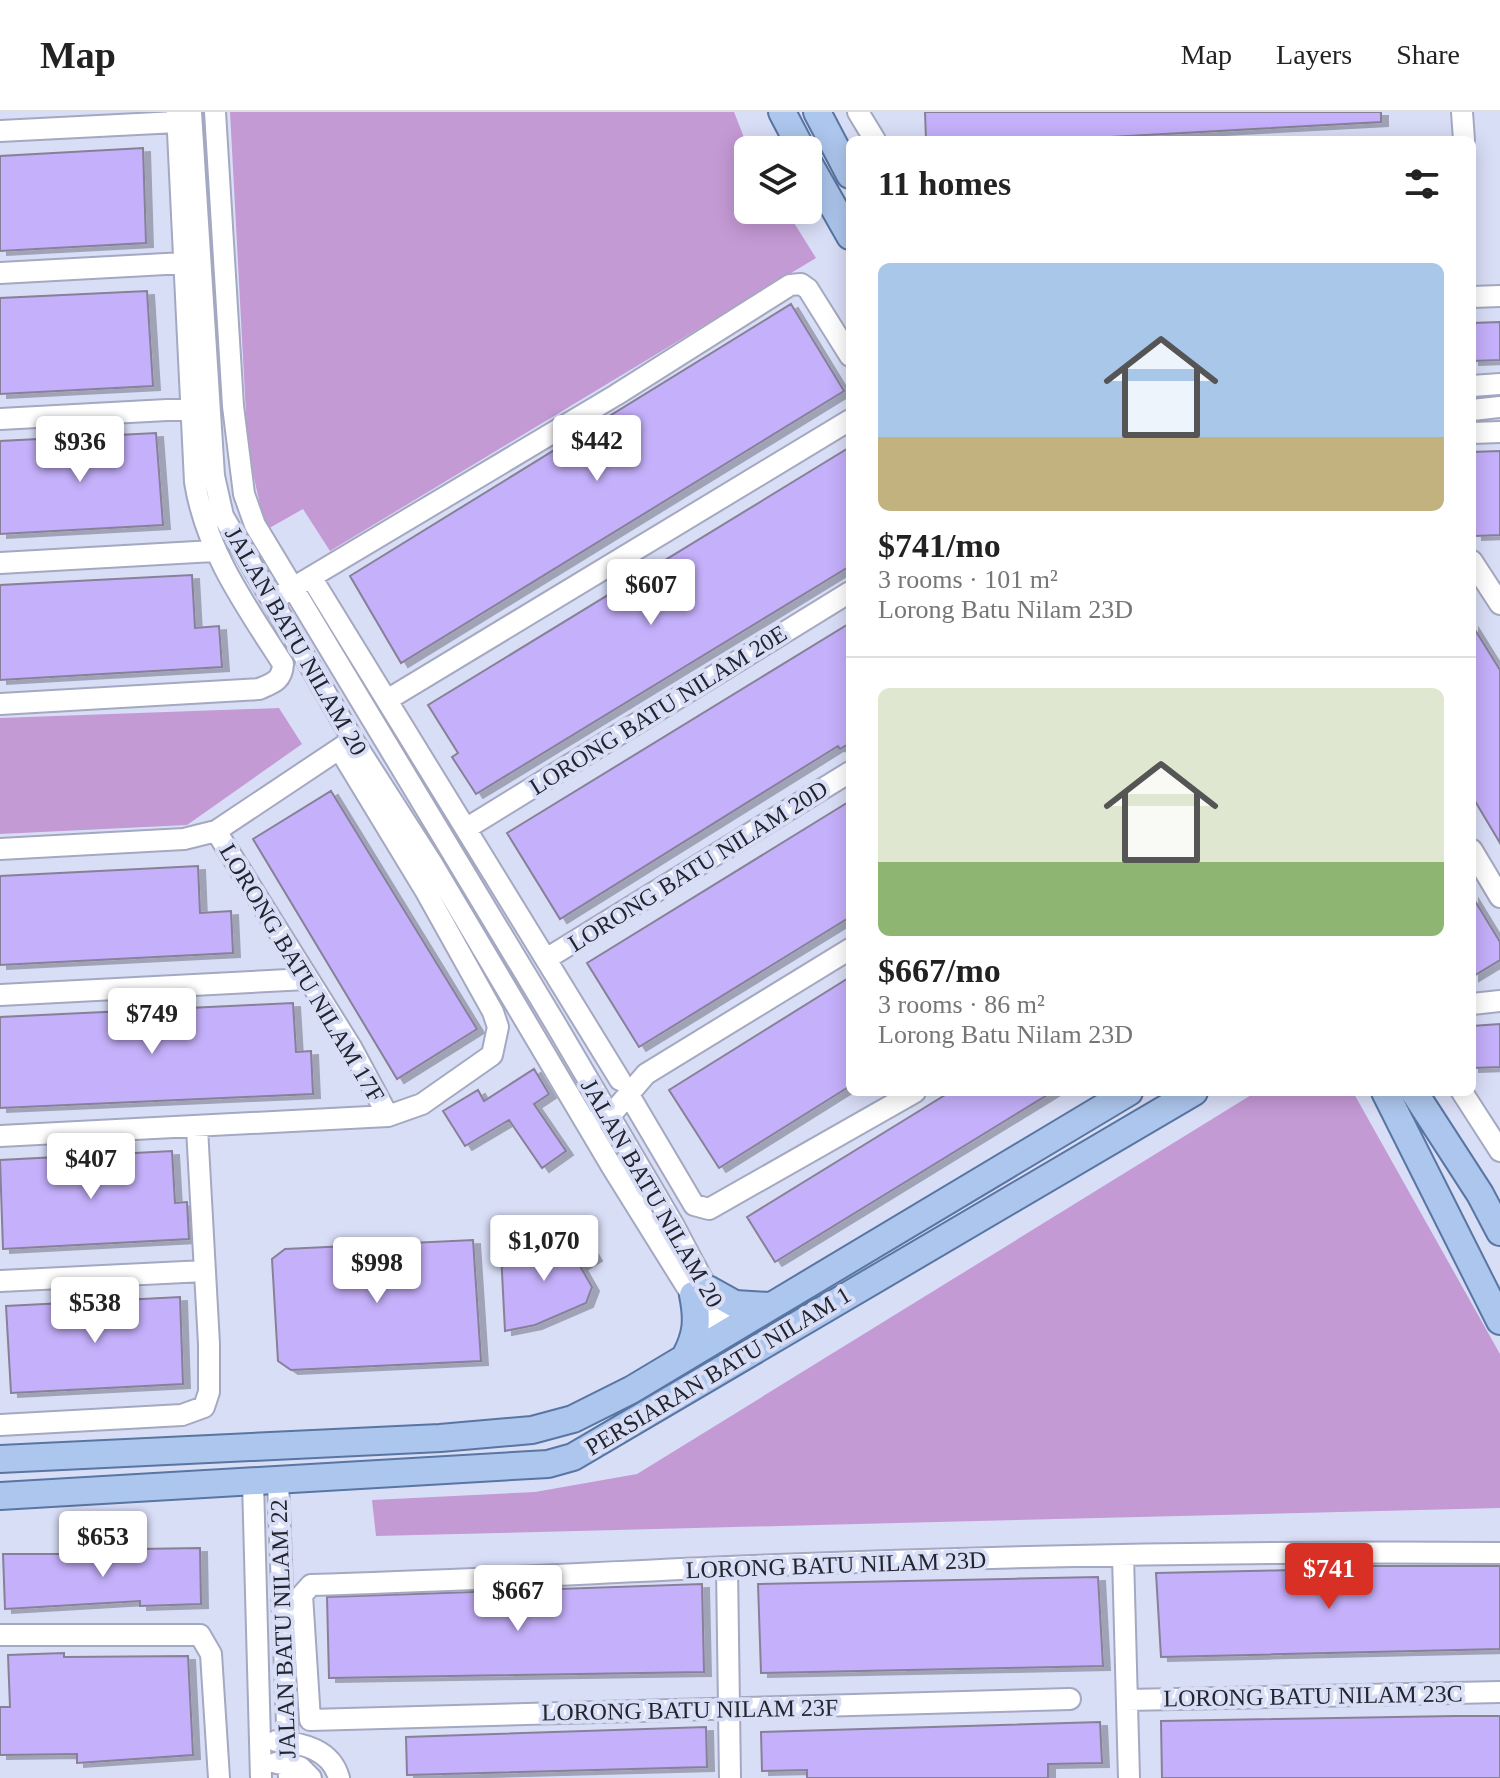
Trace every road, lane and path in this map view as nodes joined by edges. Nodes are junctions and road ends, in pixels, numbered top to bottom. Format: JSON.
{"nodes":[{"id":1,"x":215,"y":112,"type":"edge"},
{"id":2,"x":782,"y":112,"type":"edge"},
{"id":3,"x":817,"y":112,"type":"edge"},
{"id":4,"x":858,"y":112,"type":"edge"},
{"id":5,"x":1462,"y":112,"type":"edge"},
{"id":6,"x":182,"y":115,"type":"edge"},
{"id":7,"x":0,"y":131,"type":"edge"},
{"id":8,"x":795,"y":136,"type":"edge"},
{"id":9,"x":873,"y":136,"type":"edge"},
{"id":10,"x":1464,"y":136,"type":"edge"},
{"id":11,"x":846,"y":167,"type":"edge"},
{"id":12,"x":822,"y":187,"type":"edge"},
{"id":13,"x":846,"y":229,"type":"edge"},
{"id":14,"x":184,"y":263,"type":"junction"},
{"id":15,"x":0,"y":273,"type":"edge"},
{"id":16,"x":1500,"y":296,"type":"edge"},
{"id":17,"x":1476,"y":297,"type":"edge"},
{"id":18,"x":846,"y":350,"type":"edge"},
{"id":19,"x":1500,"y":384,"type":"edge"},
{"id":20,"x":1476,"y":386,"type":"edge"},
{"id":21,"x":233,"y":406,"type":"junction"},
{"id":22,"x":1500,"y":407,"type":"edge"},
{"id":23,"x":200,"y":408,"type":"junction"},
{"id":24,"x":1476,"y":410,"type":"edge"},
{"id":25,"x":0,"y":419,"type":"edge"},
{"id":26,"x":846,"y":422,"type":"edge"},
{"id":27,"x":1500,"y":432,"type":"edge"},
{"id":28,"x":1476,"y":433,"type":"edge"},
{"id":29,"x":214,"y":551,"type":"junction"},
{"id":30,"x":0,"y":563,"type":"edge"},
{"id":31,"x":1484,"y":569,"type":"edge"},
{"id":32,"x":311,"y":577,"type":"junction"},
{"id":33,"x":293,"y":589,"type":"junction"},
{"id":34,"x":846,"y":594,"type":"edge"},
{"id":35,"x":270,"y":601,"type":"junction"},
{"id":36,"x":1500,"y":604,"type":"edge"},
{"id":37,"x":387,"y":700,"type":"junction"},
{"id":38,"x":0,"y":704,"type":"edge"},
{"id":39,"x":346,"y":745,"type":"junction"},
{"id":40,"x":846,"y":774,"type":"edge"},
{"id":41,"x":428,"y":809,"type":"junction"},
{"id":42,"x":467,"y":828,"type":"junction"},
{"id":43,"x":216,"y":831,"type":"junction"},
{"id":44,"x":0,"y":849,"type":"edge"},
{"id":45,"x":1476,"y":857,"type":"edge"},
{"id":46,"x":433,"y":865,"type":"junction"},
{"id":47,"x":1500,"y":897,"type":"edge"},
{"id":48,"x":846,"y":951,"type":"edge"},
{"id":49,"x":546,"y":959,"type":"junction"},
{"id":50,"x":307,"y":979,"type":"junction"},
{"id":51,"x":0,"y":995,"type":"edge"},
{"id":52,"x":1500,"y":1001,"type":"edge"},
{"id":53,"x":1476,"y":1004,"type":"edge"},
{"id":54,"x":538,"y":1040,"type":"junction"},
{"id":55,"x":592,"y":1087,"type":"junction"},
{"id":56,"x":624,"y":1087,"type":"junction"},
{"id":57,"x":909,"y":1096,"type":"edge"},
{"id":58,"x":1122,"y":1096,"type":"edge"},
{"id":59,"x":1187,"y":1096,"type":"edge"},
{"id":60,"x":1387,"y":1096,"type":"edge"},
{"id":61,"x":1417,"y":1096,"type":"edge"},
{"id":62,"x":1465,"y":1096,"type":"edge"},
{"id":63,"x":388,"y":1116,"type":"junction"},
{"id":64,"x":609,"y":1117,"type":"junction"},
{"id":65,"x":197,"y":1128,"type":"junction"},
{"id":66,"x":0,"y":1136,"type":"edge"},
{"id":67,"x":1499,"y":1149,"type":"edge"},
{"id":68,"x":1500,"y":1232,"type":"edge"},
{"id":69,"x":205,"y":1271,"type":"junction"},
{"id":70,"x":0,"y":1281,"type":"edge"},
{"id":71,"x":700,"y":1292,"type":"junction"},
{"id":72,"x":769,"y":1306,"type":"junction"},
{"id":73,"x":1500,"y":1321,"type":"edge"},
{"id":74,"x":797,"y":1323,"type":"junction"},
{"id":75,"x":726,"y":1336,"type":"junction"},
{"id":76,"x":685,"y":1357,"type":"junction"},
{"id":77,"x":680,"y":1394,"type":"junction"},
{"id":78,"x":0,"y":1425,"type":"edge"},
{"id":79,"x":440,"y":1438,"type":"junction"},
{"id":80,"x":90,"y":1454,"type":"junction"},
{"id":81,"x":0,"y":1459,"type":"edge"},
{"id":82,"x":265,"y":1478,"type":"junction"},
{"id":83,"x":0,"y":1496,"type":"edge"},
{"id":84,"x":1500,"y":1553,"type":"edge"},
{"id":85,"x":1123,"y":1556,"type":"junction"},
{"id":86,"x":727,"y":1567,"type":"junction"},
{"id":87,"x":0,"y":1635,"type":"edge"},
{"id":88,"x":1500,"y":1692,"type":"edge"},
{"id":89,"x":1070,"y":1699,"type":"dead end"},
{"id":90,"x":1127,"y":1700,"type":"junction"},
{"id":91,"x":727,"y":1709,"type":"junction"},
{"id":92,"x":310,"y":1720,"type":"joint"},
{"id":93,"x":260,"y":1740,"type":"junction"},
{"id":94,"x":288,"y":1742,"type":"junction"},
{"id":95,"x":260,"y":1770,"type":"edge"},
{"id":96,"x":288,"y":1771,"type":"edge"},
{"id":97,"x":219,"y":1778,"type":"edge"},
{"id":98,"x":311,"y":1778,"type":"edge"},
{"id":99,"x":339,"y":1778,"type":"edge"},
{"id":100,"x":730,"y":1778,"type":"edge"},
{"id":101,"x":1129,"y":1778,"type":"edge"}],
"edges":[{"from":1,"to":21,"type":"street","name":"JALAN BATU NILAM 20"},
{"from":2,"to":8,"type":"main road"},
{"from":3,"to":11,"type":"main road"},
{"from":4,"to":9,"type":"street"},
{"from":5,"to":10,"type":"street"},
{"from":6,"to":7,"type":"street"},
{"from":6,"to":14,"type":"street"},
{"from":6,"to":23,"type":"street","name":"JALAN BATU NILAM 20"},
{"from":12,"to":13,"type":"main road"},
{"from":14,"to":15,"type":"street"},
{"from":14,"to":23,"type":"street"},
{"from":16,"to":17,"type":"street"},
{"from":18,"to":32,"type":"street"},
{"from":19,"to":20,"type":"street"},
{"from":21,"to":23,"type":"street"},
{"from":21,"to":33,"type":"street","name":"JALAN BATU NILAM 20"},
{"from":22,"to":24,"type":"street"},
{"from":23,"to":25,"type":"street"},
{"from":23,"to":29,"type":"street"},
{"from":23,"to":35,"type":"street","name":"JALAN BATU NILAM 20"},
{"from":26,"to":37,"type":"street"},
{"from":27,"to":28,"type":"street"},
{"from":29,"to":30,"type":"street"},
{"from":29,"to":38,"type":"street"},
{"from":31,"to":36,"type":"street"},
{"from":32,"to":33,"type":"street"},
{"from":32,"to":37,"type":"street"},
{"from":33,"to":35,"type":"street"},
{"from":33,"to":41,"type":"street","name":"JALAN BATU NILAM 20"},
{"from":34,"to":42,"type":"street","name":"LORONG BATU NILAM 20E"},
{"from":35,"to":39,"type":"street","name":"JALAN BATU NILAM 20"},
{"from":37,"to":42,"type":"street"},
{"from":39,"to":43,"type":"street"},
{"from":39,"to":46,"type":"street","name":"JALAN BATU NILAM 20"},
{"from":39,"to":63,"type":"street"},
{"from":40,"to":49,"type":"street","name":"LORONG BATU NILAM 20D"},
{"from":41,"to":46,"type":"street","name":"JALAN BATU NILAM 20"},
{"from":41,"to":55,"type":"street","name":"JALAN BATU NILAM 20"},
{"from":42,"to":49,"type":"street"},
{"from":43,"to":44,"type":"street"},
{"from":43,"to":50,"type":"street","name":"LORONG BATU NILAM 17F"},
{"from":45,"to":47,"type":"street"},
{"from":46,"to":54,"type":"street","name":"JALAN BATU NILAM 20"},
{"from":48,"to":56,"type":"street"},
{"from":49,"to":56,"type":"street"},
{"from":50,"to":51,"type":"street"},
{"from":50,"to":63,"type":"street","name":"LORONG BATU NILAM 17F"},
{"from":52,"to":53,"type":"street"},
{"from":54,"to":64,"type":"street"},
{"from":54,"to":71,"type":"street","name":"JALAN BATU NILAM 20"},
{"from":55,"to":56,"type":"street"},
{"from":55,"to":64,"type":"street","name":"JALAN BATU NILAM 20"},
{"from":56,"to":57,"type":"street"},
{"from":56,"to":64,"type":"street"},
{"from":58,"to":72,"type":"main road","name":"PERSIARAN BATU NILAM 1"},
{"from":59,"to":74,"type":"main road","name":"PERSIARAN BATU NILAM 1"},
{"from":60,"to":73,"type":"main road"},
{"from":61,"to":68,"type":"main road"},
{"from":62,"to":67,"type":"street"},
{"from":63,"to":65,"type":"street"},
{"from":64,"to":71,"type":"street","name":"JALAN BATU NILAM 20"},
{"from":65,"to":66,"type":"street"},
{"from":65,"to":69,"type":"street"},
{"from":69,"to":70,"type":"street"},
{"from":69,"to":78,"type":"street"},
{"from":71,"to":72,"type":"main road"},
{"from":71,"to":75,"type":"street","name":"JALAN BATU NILAM 20"},
{"from":71,"to":76,"type":"main road"},
{"from":72,"to":75,"type":"main road","name":"PERSIARAN BATU NILAM 1"},
{"from":74,"to":75,"type":"main road"},
{"from":74,"to":77,"type":"main road","name":"PERSIARAN BATU NILAM 1"},
{"from":75,"to":76,"type":"main road","name":"PERSIARAN BATU NILAM 1"},
{"from":75,"to":77,"type":"main road"},
{"from":76,"to":79,"type":"main road","name":"PERSIARAN BATU NILAM 1"},
{"from":77,"to":82,"type":"main road","name":"PERSIARAN BATU NILAM 1"},
{"from":79,"to":80,"type":"main road","name":"PERSIARAN BATU NILAM 1"},
{"from":79,"to":82,"type":"main road"},
{"from":80,"to":81,"type":"main road","name":"PERSIARAN BATU NILAM 1"},
{"from":80,"to":82,"type":"main road"},
{"from":82,"to":83,"type":"main road","name":"PERSIARAN BATU NILAM 1"},
{"from":82,"to":93,"type":"street","name":"JALAN BATU NILAM 22"},
{"from":82,"to":94,"type":"street","name":"JALAN BATU NILAM 22"},
{"from":84,"to":85,"type":"street","name":"LORONG BATU NILAM 23D"},
{"from":85,"to":86,"type":"street","name":"LORONG BATU NILAM 23D"},
{"from":85,"to":90,"type":"street"},
{"from":86,"to":91,"type":"street"},
{"from":86,"to":92,"type":"street","name":"LORONG BATU NILAM 23D"},
{"from":87,"to":97,"type":"street"},
{"from":88,"to":90,"type":"street","name":"LORONG BATU NILAM 23C"},
{"from":89,"to":91,"type":"street","name":"LORONG BATU NILAM 23F"},
{"from":90,"to":101,"type":"street"},
{"from":91,"to":92,"type":"street","name":"LORONG BATU NILAM 23F"},
{"from":91,"to":100,"type":"street"},
{"from":93,"to":94,"type":"street"},
{"from":93,"to":95,"type":"street","name":"JALAN BATU NILAM 22"},
{"from":94,"to":96,"type":"street","name":"JALAN BATU NILAM 22"},
{"from":94,"to":99,"type":"street"},
{"from":95,"to":96,"type":"street"},
{"from":96,"to":98,"type":"street"}]}
